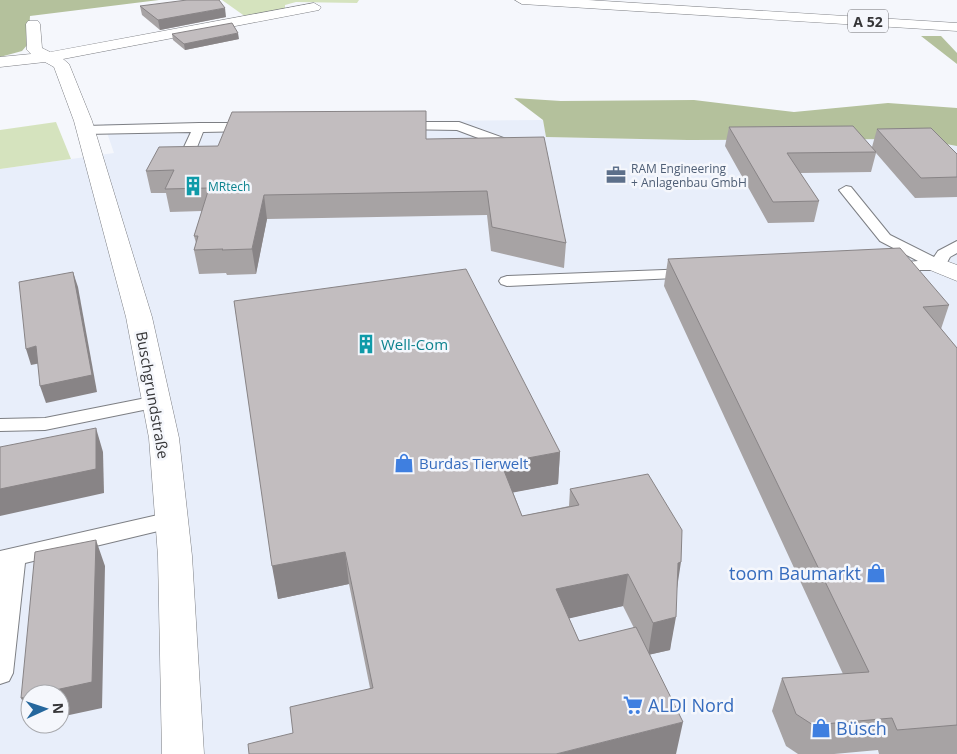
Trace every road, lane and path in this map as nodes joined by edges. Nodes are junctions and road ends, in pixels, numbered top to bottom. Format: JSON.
{"nodes":[{"id":1,"x":522,"y":0,"type":"edge"},
{"id":2,"x":698,"y":0,"type":"edge"},
{"id":3,"x":801,"y":6,"type":"junction"},
{"id":4,"x":314,"y":7,"type":"dead end"},
{"id":5,"x":850,"y":7,"type":"dead end"},
{"id":6,"x":938,"y":12,"type":"dead end"},
{"id":7,"x":957,"y":13,"type":"edge"},
{"id":8,"x":957,"y":18,"type":"edge"},
{"id":9,"x":957,"y":27,"type":"edge"},
{"id":10,"x":38,"y":44,"type":"junction"},
{"id":11,"x":0,"y":62,"type":"edge"},
{"id":12,"x":389,"y":126,"type":"edge"},
{"id":13,"x":199,"y":127,"type":"junction"},
{"id":14,"x":260,"y":127,"type":"edge"},
{"id":15,"x":85,"y":130,"type":"junction"},
{"id":16,"x":507,"y":144,"type":"edge"},
{"id":17,"x":185,"y":160,"type":"edge"},
{"id":18,"x":846,"y":190,"type":"dead end"},
{"id":19,"x":957,"y":246,"type":"edge"},
{"id":20,"x":871,"y":268,"type":"edge"},
{"id":21,"x":947,"y":270,"type":"edge"},
{"id":22,"x":704,"y":274,"type":"edge"},
{"id":23,"x":506,"y":281,"type":"dead end"},
{"id":24,"x":156,"y":402,"type":"junction"},
{"id":25,"x":0,"y":425,"type":"edge"},
{"id":26,"x":171,"y":520,"type":"junction"},
{"id":27,"x":7,"y":558,"type":"edge"},
{"id":28,"x":0,"y":673,"type":"edge"},
{"id":29,"x":183,"y":754,"type":"edge"}],
"edges":[{"from":1,"to":9,"type":"main road","number":"A 52"},
{"from":2,"to":3,"type":"main road","number":"A 52"},
{"from":3,"to":5,"type":"main road"},
{"from":3,"to":8,"type":"main road","number":"A 52"},
{"from":4,"to":10,"type":"main road"},
{"from":6,"to":7,"type":"main road"},
{"from":10,"to":11,"type":"main road"},
{"from":10,"to":15,"type":"main road","name":"Buschgrundstraße"},
{"from":12,"to":16,"type":"lane"},
{"from":13,"to":14,"type":"lane"},
{"from":13,"to":15,"type":"lane"},
{"from":13,"to":17,"type":"lane"},
{"from":15,"to":24,"type":"main road","name":"Buschgrundstraße"},
{"from":18,"to":21,"type":"lane"},
{"from":19,"to":21,"type":"lane"},
{"from":20,"to":21,"type":"lane"},
{"from":22,"to":23,"type":"lane"},
{"from":24,"to":25,"type":"lane"},
{"from":24,"to":26,"type":"main road","name":"Buschgrundstraße"},
{"from":26,"to":27,"type":"lane"},
{"from":26,"to":29,"type":"main road","name":"Buschgrundstraße"},
{"from":27,"to":28,"type":"lane"}]}
